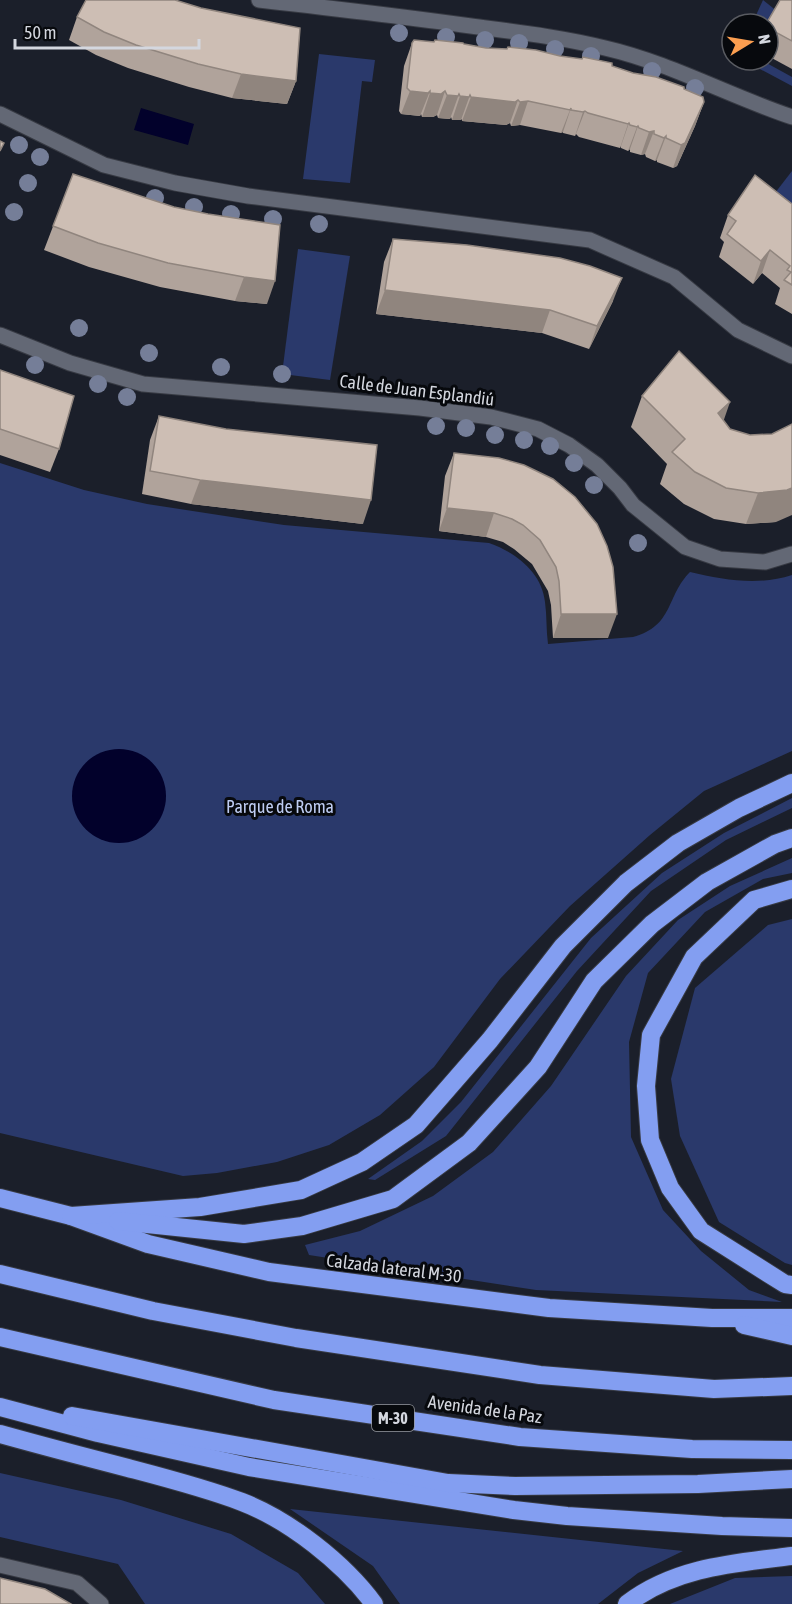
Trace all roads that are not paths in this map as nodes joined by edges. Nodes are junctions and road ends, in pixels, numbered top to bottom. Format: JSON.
{"nodes":[{"id":1,"x":259,"y":0,"type":"edge"},
{"id":2,"x":0,"y":114,"type":"edge"},
{"id":3,"x":792,"y":117,"type":"edge"},
{"id":4,"x":0,"y":335,"type":"edge"},
{"id":5,"x":792,"y":356,"type":"edge"},
{"id":6,"x":792,"y":554,"type":"edge"},
{"id":7,"x":792,"y":783,"type":"edge"},
{"id":8,"x":792,"y":838,"type":"edge"},
{"id":9,"x":792,"y":889,"type":"edge"},
{"id":10,"x":0,"y":1198,"type":"edge"},
{"id":11,"x":71,"y":1216,"type":"junction"},
{"id":12,"x":0,"y":1274,"type":"edge"},
{"id":13,"x":792,"y":1285,"type":"edge"},
{"id":14,"x":712,"y":1318,"type":"junction"},
{"id":15,"x":792,"y":1318,"type":"edge"},
{"id":16,"x":792,"y":1336,"type":"edge"},
{"id":17,"x":0,"y":1337,"type":"edge"},
{"id":18,"x":792,"y":1386,"type":"edge"},
{"id":19,"x":5,"y":1408,"type":"edge"},
{"id":20,"x":0,"y":1434,"type":"edge"},
{"id":21,"x":792,"y":1450,"type":"edge"},
{"id":22,"x":792,"y":1479,"type":"edge"},
{"id":23,"x":792,"y":1527,"type":"edge"},
{"id":24,"x":792,"y":1556,"type":"edge"},
{"id":25,"x":0,"y":1565,"type":"edge"},
{"id":26,"x":101,"y":1604,"type":"edge"},
{"id":27,"x":374,"y":1604,"type":"edge"},
{"id":28,"x":627,"y":1604,"type":"edge"}],
"edges":[{"from":1,"to":3,"type":"street"},
{"from":2,"to":5,"type":"street"},
{"from":4,"to":6,"type":"street","name":"Calle de Juan Esplandiú"},
{"from":7,"to":11,"type":"highway"},
{"from":8,"to":11,"type":"highway"},
{"from":9,"to":13,"type":"highway"},
{"from":10,"to":11,"type":"highway","name":"Calzada lateral M-30"},
{"from":11,"to":14,"type":"highway","name":"Calzada lateral M-30"},
{"from":12,"to":18,"type":"highway"},
{"from":14,"to":15,"type":"highway","name":"Calzada lateral M-30"},
{"from":14,"to":16,"type":"highway"},
{"from":17,"to":21,"type":"highway","name":"Avenida de la Paz","number":"M-30"},
{"from":19,"to":22,"type":"highway"},
{"from":19,"to":23,"type":"highway"},
{"from":20,"to":27,"type":"highway"},
{"from":24,"to":28,"type":"highway"},
{"from":25,"to":26,"type":"street"}]}
